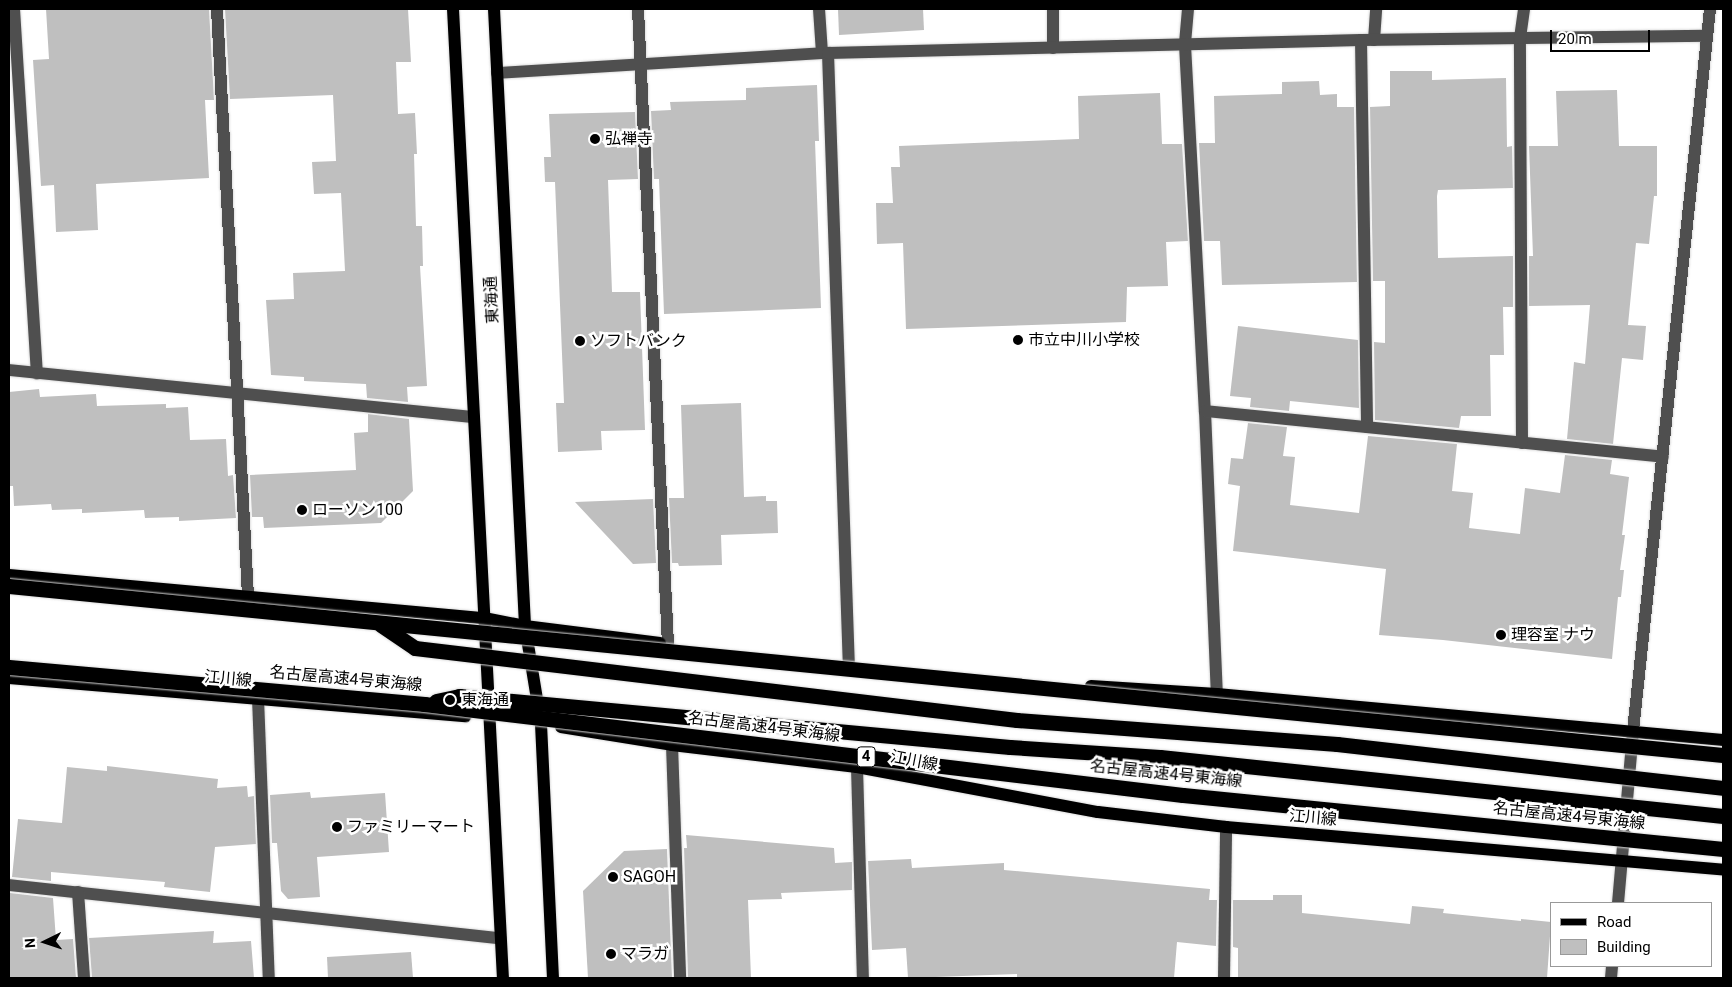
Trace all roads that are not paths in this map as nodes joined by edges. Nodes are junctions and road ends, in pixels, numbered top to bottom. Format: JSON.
{"nodes":[{"id":1,"x":14,"y":9,"type":"edge"},
{"id":2,"x":217,"y":9,"type":"edge"},
{"id":3,"x":453,"y":9,"type":"edge"},
{"id":4,"x":494,"y":9,"type":"edge"},
{"id":5,"x":638,"y":9,"type":"edge"},
{"id":6,"x":820,"y":9,"type":"edge"},
{"id":7,"x":1053,"y":9,"type":"edge"},
{"id":8,"x":1188,"y":9,"type":"edge"},
{"id":9,"x":1376,"y":9,"type":"edge"},
{"id":10,"x":1524,"y":9,"type":"edge"},
{"id":11,"x":1710,"y":9,"type":"edge"},
{"id":12,"x":1707,"y":36,"type":"junction"},
{"id":13,"x":1520,"y":38,"type":"junction"},
{"id":14,"x":1367,"y":40,"type":"junction"},
{"id":15,"x":1185,"y":45,"type":"junction"},
{"id":16,"x":1053,"y":48,"type":"junction"},
{"id":17,"x":825,"y":53,"type":"junction"},
{"id":18,"x":642,"y":64,"type":"junction"},
{"id":19,"x":497,"y":73,"type":"junction"},
{"id":20,"x":9,"y":370,"type":"edge"},
{"id":21,"x":37,"y":373,"type":"junction"},
{"id":22,"x":239,"y":393,"type":"junction"},
{"id":23,"x":1205,"y":412,"type":"junction"},
{"id":24,"x":474,"y":416,"type":"junction"},
{"id":25,"x":1367,"y":428,"type":"junction"},
{"id":26,"x":1522,"y":443,"type":"junction"},
{"id":27,"x":1663,"y":457,"type":"junction"},
{"id":28,"x":9,"y":575,"type":"edge"},
{"id":29,"x":9,"y":586,"type":"edge"},
{"id":30,"x":248,"y":597,"type":"junction"},
{"id":31,"x":484,"y":618,"type":"junction"},
{"id":32,"x":380,"y":624,"type":"junction"},
{"id":33,"x":525,"y":626,"type":"junction"},
{"id":34,"x":668,"y":644,"type":"junction"},
{"id":35,"x":9,"y":667,"type":"edge"},
{"id":36,"x":849,"y":669,"type":"junction"},
{"id":37,"x":9,"y":678,"type":"edge"},
{"id":38,"x":1217,"y":694,"type":"junction"},
{"id":39,"x":258,"y":698,"type":"junction"},
{"id":40,"x":424,"y":704,"type":"junction"},
{"id":41,"x":489,"y":718,"type":"junction"},
{"id":42,"x":541,"y":724,"type":"junction"},
{"id":43,"x":1633,"y":731,"type":"junction"},
{"id":44,"x":1723,"y":740,"type":"edge"},
{"id":45,"x":672,"y":745,"type":"junction"},
{"id":46,"x":1723,"y":755,"type":"edge"},
{"id":47,"x":857,"y":767,"type":"junction"},
{"id":48,"x":1723,"y":788,"type":"edge"},
{"id":49,"x":1723,"y":816,"type":"edge"},
{"id":50,"x":1226,"y":827,"type":"junction"},
{"id":51,"x":1723,"y":849,"type":"edge"},
{"id":52,"x":1622,"y":861,"type":"junction"},
{"id":53,"x":1723,"y":870,"type":"edge"},
{"id":54,"x":9,"y":884,"type":"edge"},
{"id":55,"x":78,"y":892,"type":"junction"},
{"id":56,"x":1618,"y":902,"type":"edge"},
{"id":57,"x":266,"y":912,"type":"junction"},
{"id":58,"x":500,"y":938,"type":"junction"},
{"id":59,"x":84,"y":978,"type":"edge"},
{"id":60,"x":270,"y":978,"type":"edge"},
{"id":61,"x":503,"y":978,"type":"edge"},
{"id":62,"x":553,"y":978,"type":"edge"},
{"id":63,"x":680,"y":978,"type":"edge"},
{"id":64,"x":863,"y":978,"type":"edge"},
{"id":65,"x":1224,"y":978,"type":"edge"}],
"edges":[{"from":1,"to":21,"type":"street"},
{"from":2,"to":22,"type":"street"},
{"from":3,"to":24,"type":"main road","name":"東海通"},
{"from":4,"to":19,"type":"main road","name":"東海通"},
{"from":5,"to":18,"type":"street"},
{"from":6,"to":17,"type":"street"},
{"from":7,"to":16,"type":"street"},
{"from":8,"to":15,"type":"street"},
{"from":9,"to":14,"type":"street"},
{"from":10,"to":13,"type":"street"},
{"from":11,"to":12,"type":"street"},
{"from":12,"to":13,"type":"street"},
{"from":12,"to":27,"type":"street"},
{"from":13,"to":14,"type":"street"},
{"from":13,"to":26,"type":"street"},
{"from":14,"to":15,"type":"street"},
{"from":14,"to":25,"type":"street"},
{"from":15,"to":16,"type":"street"},
{"from":15,"to":23,"type":"street"},
{"from":16,"to":17,"type":"street"},
{"from":17,"to":18,"type":"street"},
{"from":17,"to":36,"type":"street"},
{"from":18,"to":19,"type":"street"},
{"from":18,"to":34,"type":"street"},
{"from":19,"to":33,"type":"main road","name":"東海通"},
{"from":20,"to":21,"type":"street"},
{"from":21,"to":22,"type":"street"},
{"from":22,"to":24,"type":"street"},
{"from":22,"to":30,"type":"street"},
{"from":23,"to":25,"type":"street"},
{"from":23,"to":38,"type":"street"},
{"from":24,"to":31,"type":"main road","name":"東海通"},
{"from":25,"to":26,"type":"street"},
{"from":26,"to":27,"type":"street"},
{"from":27,"to":43,"type":"street"},
{"from":28,"to":30,"type":"main road"},
{"from":29,"to":32,"type":"highway","bridge":true},
{"from":30,"to":31,"type":"main road"},
{"from":31,"to":33,"type":"main road"},
{"from":31,"to":41,"type":"main road","name":"東海通"},
{"from":32,"to":46,"type":"highway","bridge":true},
{"from":32,"to":48,"type":"highway","bridge":true},
{"from":33,"to":34,"type":"main road"},
{"from":33,"to":42,"type":"main road","name":"東海通"},
{"from":34,"to":36,"type":"main road"},
{"from":35,"to":40,"type":"highway","name":"名古屋高速4号東海線","number":"4","bridge":true},
{"from":36,"to":38,"type":"main road"},
{"from":37,"to":39,"type":"main road","name":"江川線"},
{"from":38,"to":43,"type":"main road"},
{"from":39,"to":41,"type":"main road","name":"江川線"},
{"from":39,"to":57,"type":"street"},
{"from":40,"to":49,"type":"highway","bridge":true},
{"from":40,"to":51,"type":"highway","name":"名古屋高速4号東海線","number":"4","bridge":true},
{"from":41,"to":42,"type":"main road","name":"江川線"},
{"from":41,"to":58,"type":"main road","name":"東海通"},
{"from":42,"to":45,"type":"main road","name":"江川線"},
{"from":42,"to":62,"type":"main road","name":"東海通"},
{"from":43,"to":44,"type":"main road"},
{"from":43,"to":52,"type":"street"},
{"from":45,"to":47,"type":"main road","name":"江川線"},
{"from":45,"to":63,"type":"street"},
{"from":47,"to":50,"type":"main road","name":"江川線"},
{"from":47,"to":64,"type":"street"},
{"from":50,"to":52,"type":"main road","name":"江川線"},
{"from":50,"to":65,"type":"street"},
{"from":52,"to":53,"type":"main road","name":"江川線"},
{"from":52,"to":56,"type":"street"},
{"from":54,"to":55,"type":"street"},
{"from":55,"to":57,"type":"street"},
{"from":55,"to":59,"type":"street"},
{"from":57,"to":58,"type":"street"},
{"from":57,"to":60,"type":"street"},
{"from":58,"to":61,"type":"main road","name":"東海通"}]}
